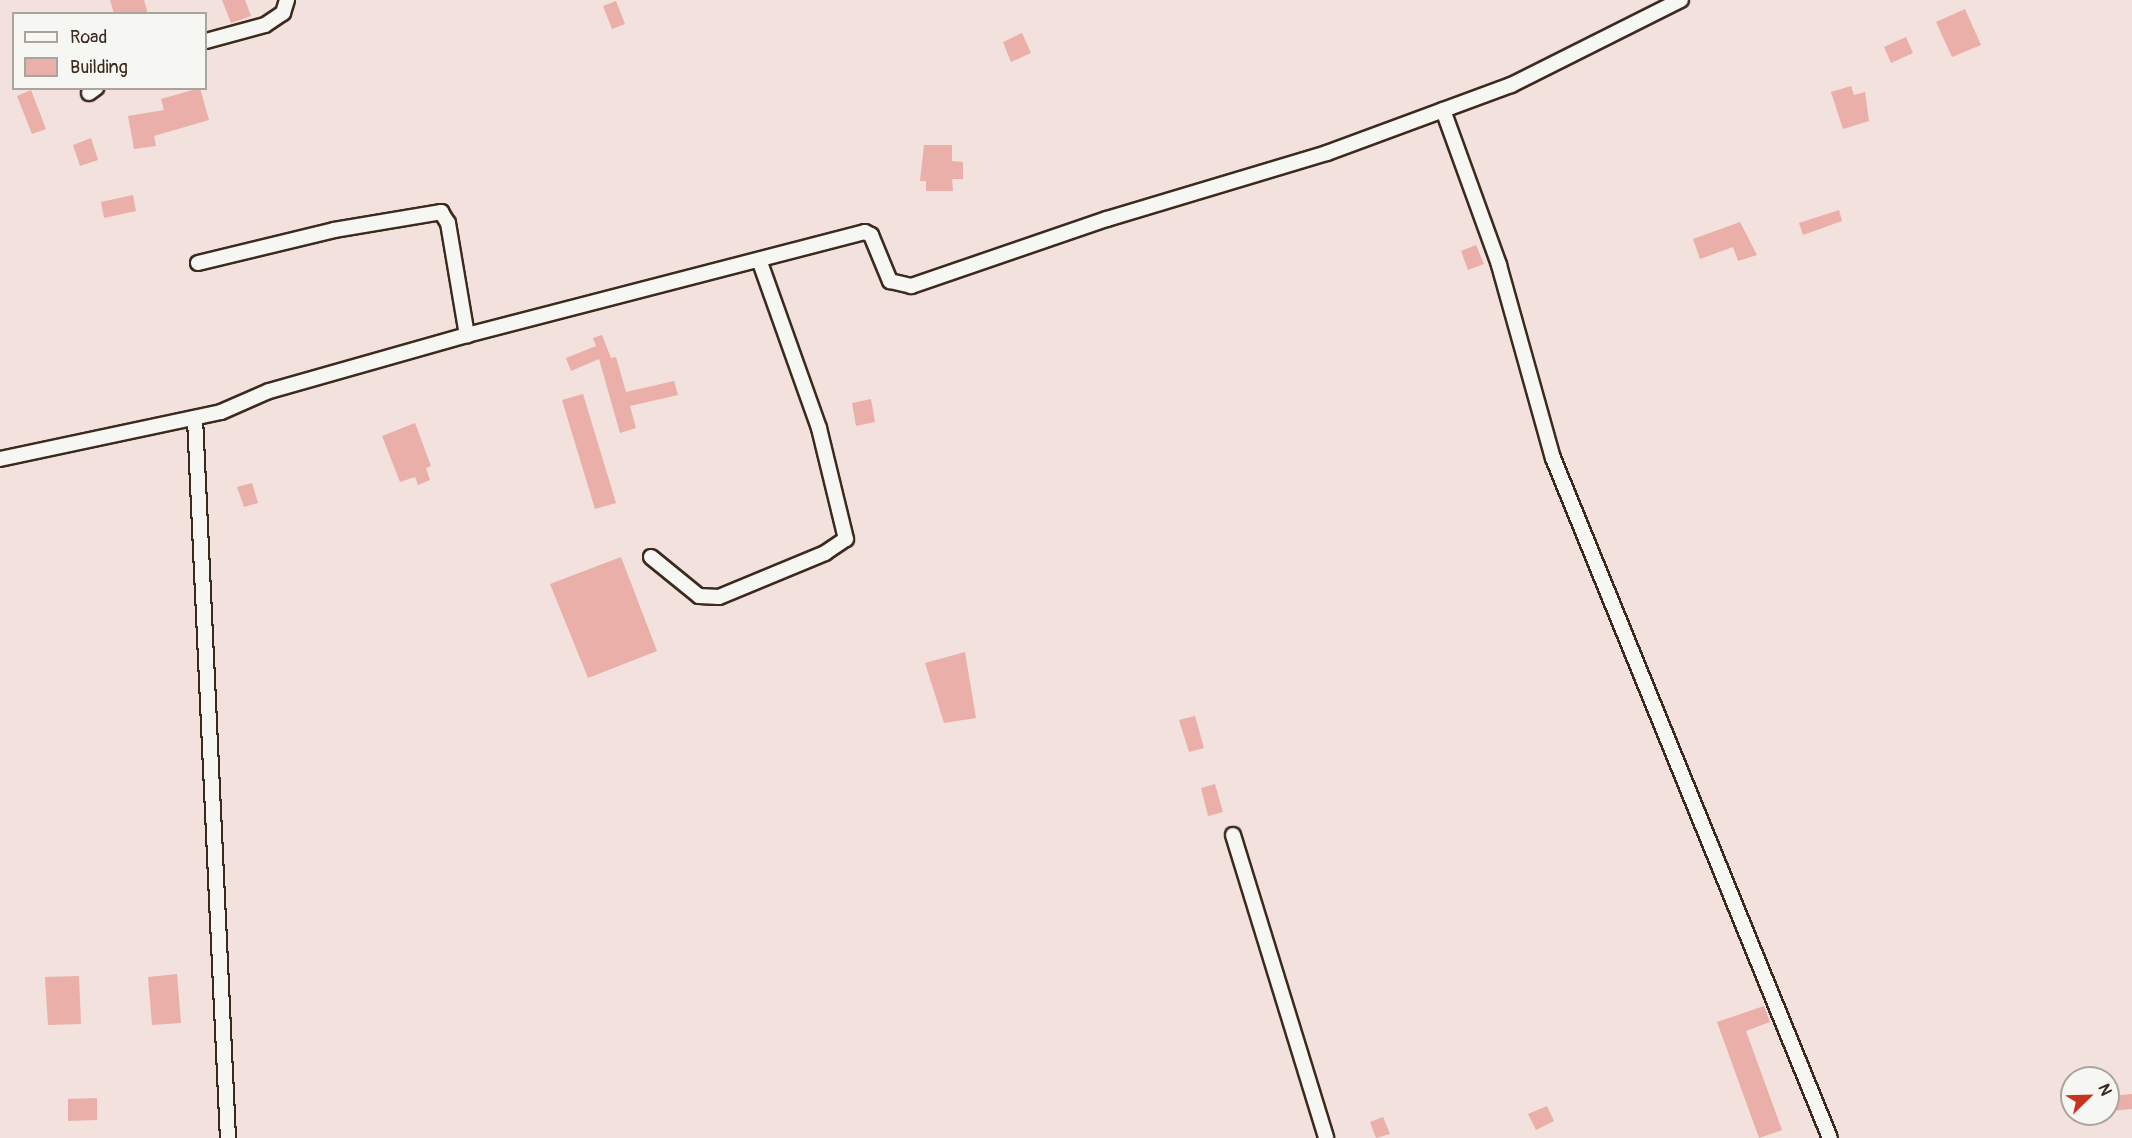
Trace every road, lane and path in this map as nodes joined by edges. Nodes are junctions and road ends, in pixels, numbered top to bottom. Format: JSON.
{"nodes":[{"id":1,"x":287,"y":0,"type":"edge"},
{"id":2,"x":1681,"y":0,"type":"edge"},
{"id":3,"x":207,"y":41,"type":"edge"},
{"id":4,"x":1443,"y":110,"type":"junction"},
{"id":5,"x":760,"y":262,"type":"junction"},
{"id":6,"x":198,"y":263,"type":"dead end"},
{"id":7,"x":467,"y":335,"type":"junction"},
{"id":8,"x":195,"y":418,"type":"junction"},
{"id":9,"x":0,"y":459,"type":"edge"},
{"id":10,"x":651,"y":557,"type":"dead end"},
{"id":11,"x":1233,"y":835,"type":"dead end"},
{"id":12,"x":228,"y":1138,"type":"edge"},
{"id":13,"x":1326,"y":1138,"type":"edge"},
{"id":14,"x":1830,"y":1138,"type":"edge"}],
"edges":[{"from":1,"to":3,"type":"street"},
{"from":2,"to":4,"type":"street"},
{"from":4,"to":5,"type":"street"},
{"from":4,"to":14,"type":"street"},
{"from":5,"to":7,"type":"street"},
{"from":5,"to":10,"type":"street"},
{"from":6,"to":7,"type":"street"},
{"from":7,"to":8,"type":"street"},
{"from":8,"to":9,"type":"street"},
{"from":8,"to":12,"type":"street"},
{"from":11,"to":13,"type":"street"}]}
